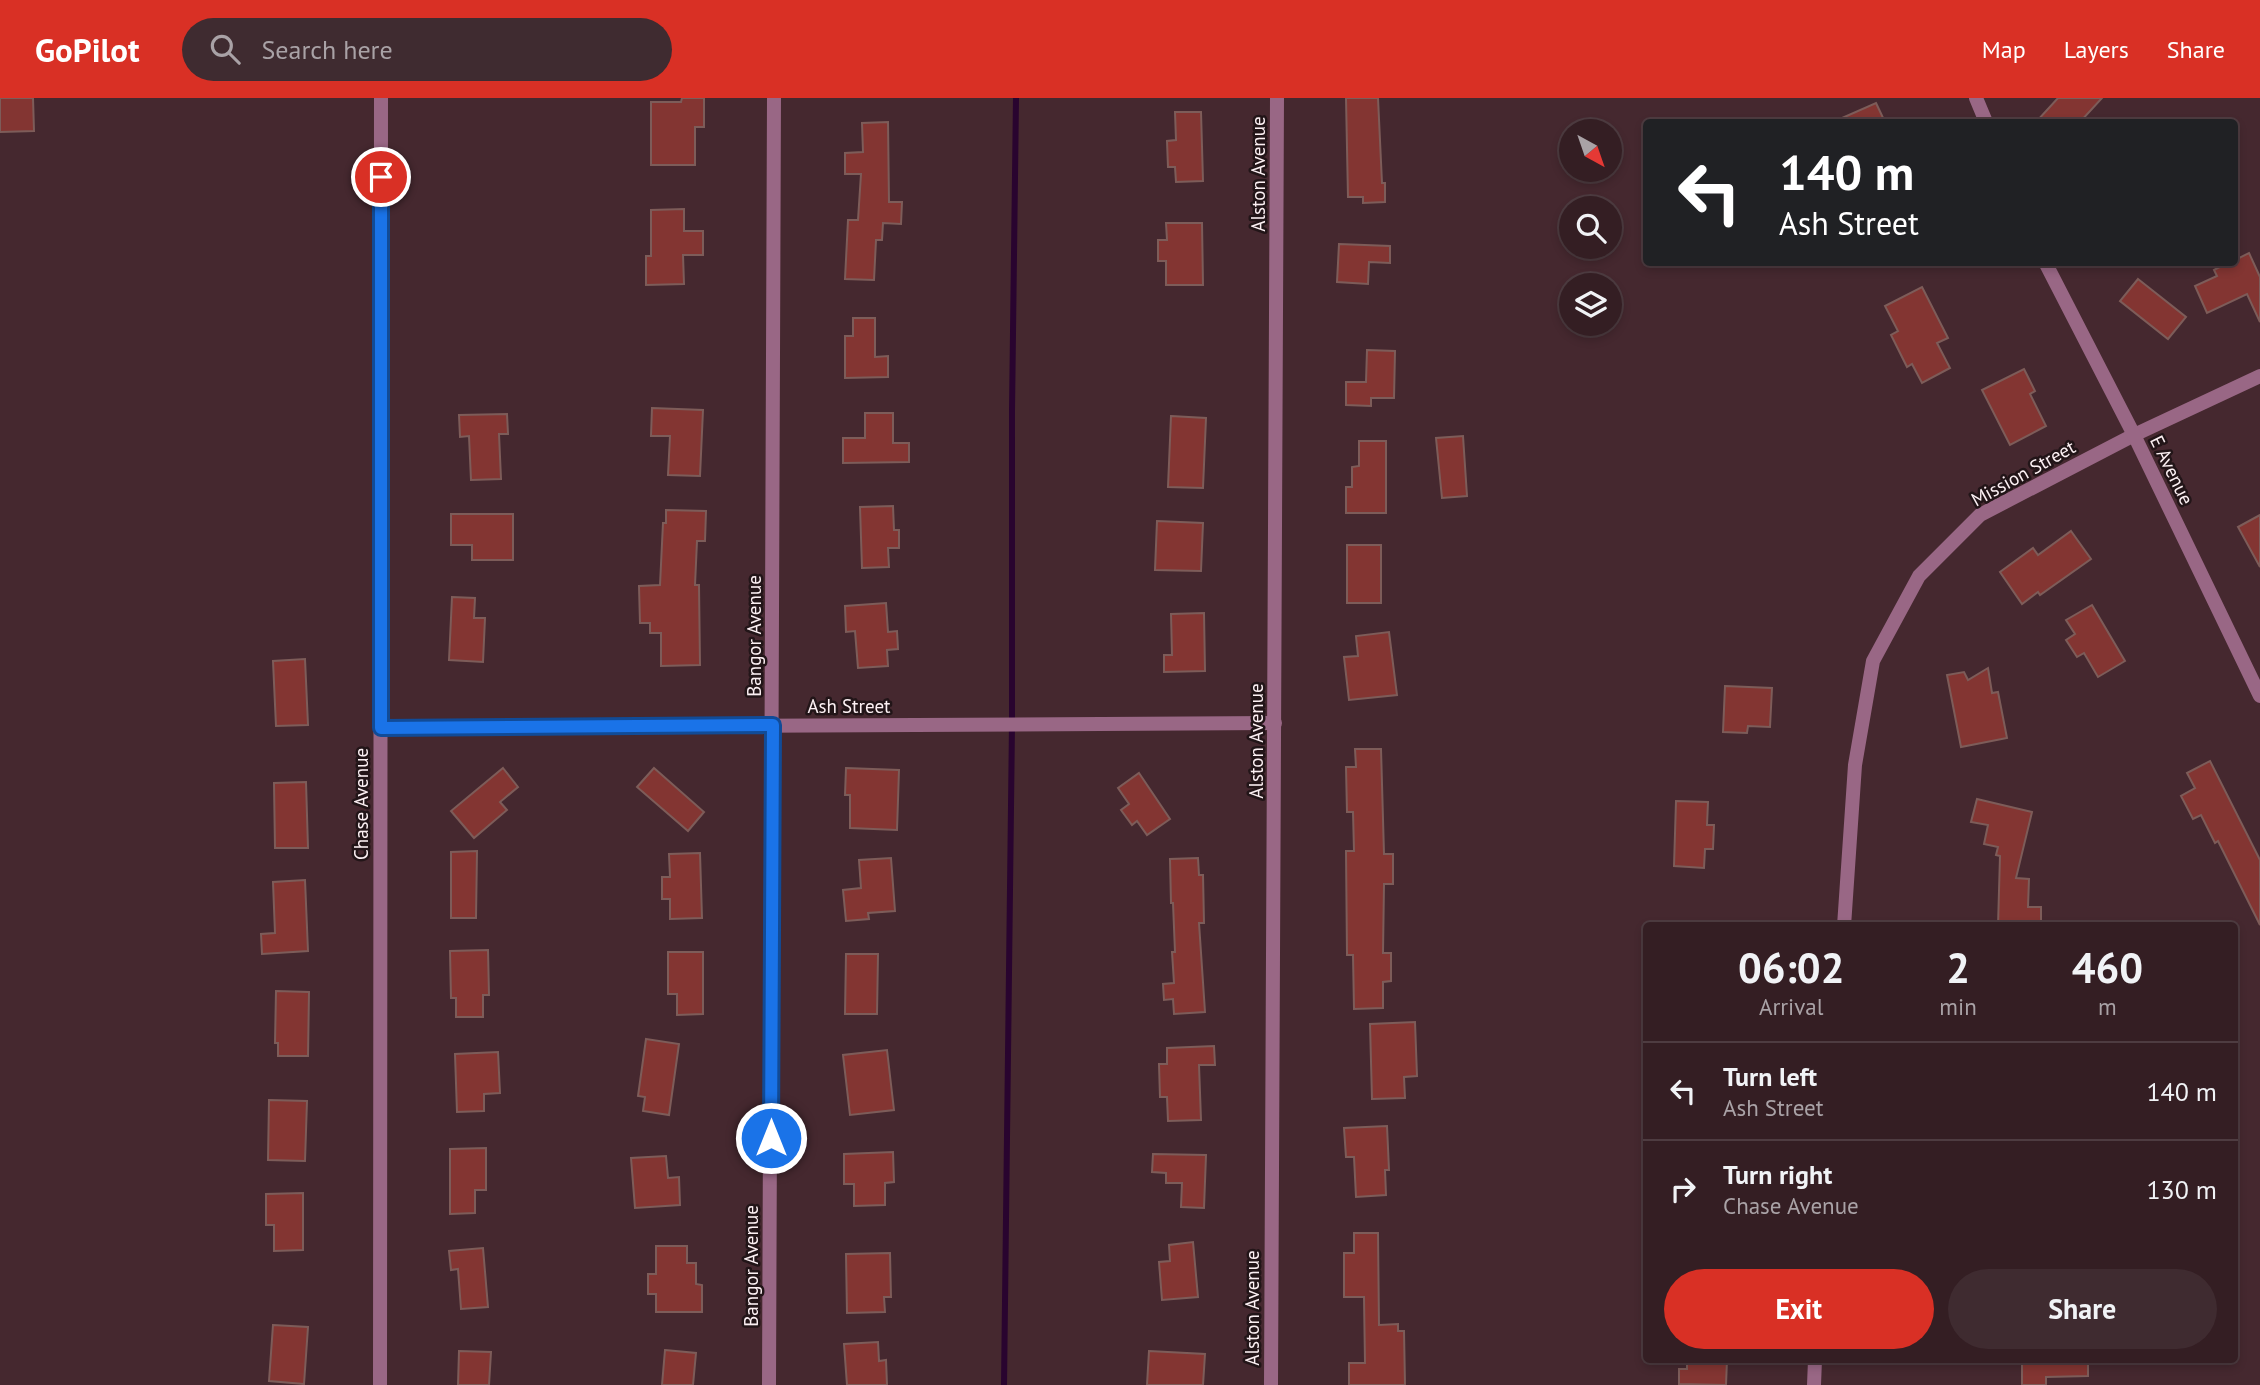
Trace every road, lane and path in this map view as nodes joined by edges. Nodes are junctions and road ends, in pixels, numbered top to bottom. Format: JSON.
{"nodes":[{"id":1,"x":382,"y":98,"type":"edge"},
{"id":2,"x":774,"y":98,"type":"edge"},
{"id":3,"x":1277,"y":98,"type":"edge"},
{"id":4,"x":1976,"y":98,"type":"edge"},
{"id":5,"x":1985,"y":119,"type":"edge"},
{"id":6,"x":2047,"y":266,"type":"edge"},
{"id":7,"x":2260,"y":376,"type":"edge"},
{"id":8,"x":2134,"y":435,"type":"junction"},
{"id":9,"x":2260,"y":696,"type":"edge"},
{"id":10,"x":1275,"y":723,"type":"junction"},
{"id":11,"x":773,"y":725,"type":"junction"},
{"id":12,"x":381,"y":728,"type":"junction"},
{"id":13,"x":1844,"y":922,"type":"edge"},
{"id":14,"x":1815,"y":1363,"type":"edge"},
{"id":15,"x":380,"y":1385,"type":"edge"},
{"id":16,"x":769,"y":1385,"type":"edge"},
{"id":17,"x":1271,"y":1385,"type":"edge"},
{"id":18,"x":1814,"y":1385,"type":"edge"}],
"edges":[{"from":1,"to":12,"type":"street","name":"Chase Avenue"},
{"from":2,"to":11,"type":"street","name":"Bangor Avenue"},
{"from":3,"to":10,"type":"street","name":"Alston Avenue"},
{"from":4,"to":5,"type":"street"},
{"from":6,"to":8,"type":"street","name":"E Avenue"},
{"from":7,"to":8,"type":"street","name":"Mission Street"},
{"from":8,"to":9,"type":"street","name":"E Avenue"},
{"from":8,"to":13,"type":"street","name":"Mission Street"},
{"from":10,"to":11,"type":"street","name":"Ash Street"},
{"from":10,"to":17,"type":"street","name":"Alston Avenue"},
{"from":11,"to":12,"type":"street","name":"Ash Street"},
{"from":11,"to":16,"type":"street","name":"Bangor Avenue"},
{"from":12,"to":15,"type":"street","name":"Chase Avenue"},
{"from":14,"to":18,"type":"street"}]}
